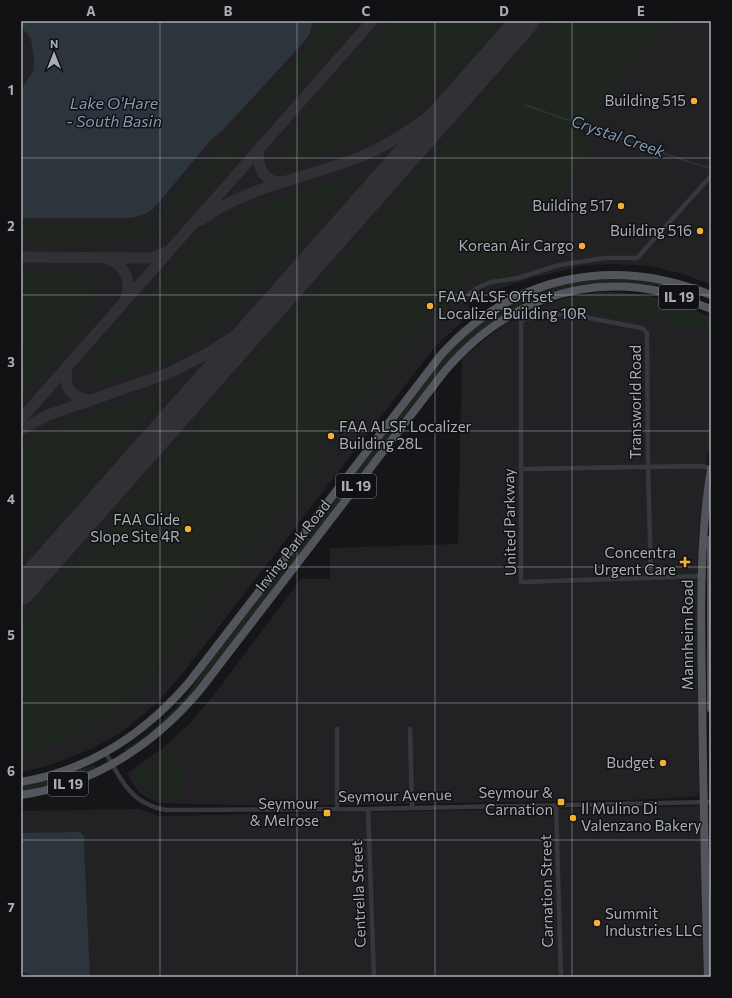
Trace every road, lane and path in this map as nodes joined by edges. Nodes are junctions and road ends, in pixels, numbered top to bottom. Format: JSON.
{"nodes":[{"id":1,"x":711,"y":176,"type":"edge"},
{"id":2,"x":469,"y":294,"type":"dead end"},
{"id":3,"x":711,"y":295,"type":"edge"},
{"id":4,"x":693,"y":302,"type":"junction"},
{"id":5,"x":711,"y":310,"type":"edge"},
{"id":6,"x":711,"y":315,"type":"edge"},
{"id":7,"x":521,"y":321,"type":"joint"},
{"id":8,"x":648,"y":467,"type":"junction"},
{"id":9,"x":711,"y":468,"type":"edge"},
{"id":10,"x":521,"y":469,"type":"junction"},
{"id":11,"x":711,"y":539,"type":"edge"},
{"id":12,"x":702,"y":576,"type":"junction"},
{"id":13,"x":711,"y":576,"type":"edge"},
{"id":14,"x":651,"y":578,"type":"junction"},
{"id":15,"x":702,"y":669,"type":"junction"},
{"id":16,"x":711,"y":669,"type":"edge"},
{"id":17,"x":711,"y":709,"type":"edge"},
{"id":18,"x":410,"y":728,"type":"dead end"},
{"id":19,"x":337,"y":730,"type":"dead end"},
{"id":20,"x":106,"y":753,"type":"junction"},
{"id":21,"x":113,"y":765,"type":"junction"},
{"id":22,"x":21,"y":782,"type":"edge"},
{"id":23,"x":21,"y":795,"type":"edge"},
{"id":24,"x":707,"y":802,"type":"edge"},
{"id":25,"x":556,"y":805,"type":"junction"},
{"id":26,"x":412,"y":808,"type":"junction"},
{"id":27,"x":336,"y":809,"type":"junction"},
{"id":28,"x":368,"y":809,"type":"junction"},
{"id":29,"x":374,"y":977,"type":"edge"},
{"id":30,"x":561,"y":977,"type":"edge"},
{"id":31,"x":708,"y":977,"type":"edge"}],
"edges":[{"from":1,"to":2,"type":"street"},
{"from":3,"to":20,"type":"main road","name":"Irving Park Road","number":"IL 19"},
{"from":4,"to":5,"type":"main road","name":"Irving Park Road","number":"IL 19"},
{"from":4,"to":6,"type":"main road"},
{"from":4,"to":21,"type":"main road","name":"Irving Park Road","number":"IL 19"},
{"from":7,"to":8,"type":"street","name":"Transworld Road"},
{"from":7,"to":10,"type":"street","name":"United Parkway"},
{"from":8,"to":9,"type":"street"},
{"from":8,"to":10,"type":"street"},
{"from":8,"to":14,"type":"street","name":"Transworld Road"},
{"from":9,"to":12,"type":"main road","name":"Mannheim Road"},
{"from":10,"to":14,"type":"street","name":"United Parkway"},
{"from":11,"to":13,"type":"main road","name":"Mannheim Road"},
{"from":12,"to":13,"type":"street","name":"United Parkway"},
{"from":12,"to":14,"type":"street","name":"United Parkway"},
{"from":12,"to":15,"type":"main road","name":"Mannheim Road"},
{"from":13,"to":16,"type":"main road","name":"Mannheim Road"},
{"from":15,"to":16,"type":"street"},
{"from":15,"to":24,"type":"main road","name":"Mannheim Road"},
{"from":16,"to":17,"type":"main road","name":"Mannheim Road"},
{"from":18,"to":26,"type":"street"},
{"from":19,"to":27,"type":"street"},
{"from":20,"to":21,"type":"street","name":"Seymour Avenue"},
{"from":20,"to":22,"type":"main road","name":"Irving Park Road","number":"IL 19"},
{"from":21,"to":23,"type":"main road","name":"Irving Park Road","number":"IL 19"},
{"from":21,"to":27,"type":"street","name":"Seymour Avenue"},
{"from":24,"to":25,"type":"street","name":"Seymour Avenue"},
{"from":24,"to":31,"type":"main road","name":"Mannheim Road"},
{"from":25,"to":26,"type":"street","name":"Seymour Avenue"},
{"from":25,"to":30,"type":"street","name":"Carnation Street"},
{"from":26,"to":28,"type":"street","name":"Seymour Avenue"},
{"from":27,"to":28,"type":"street","name":"Seymour Avenue"},
{"from":28,"to":29,"type":"street","name":"Centrella Street"}]}
